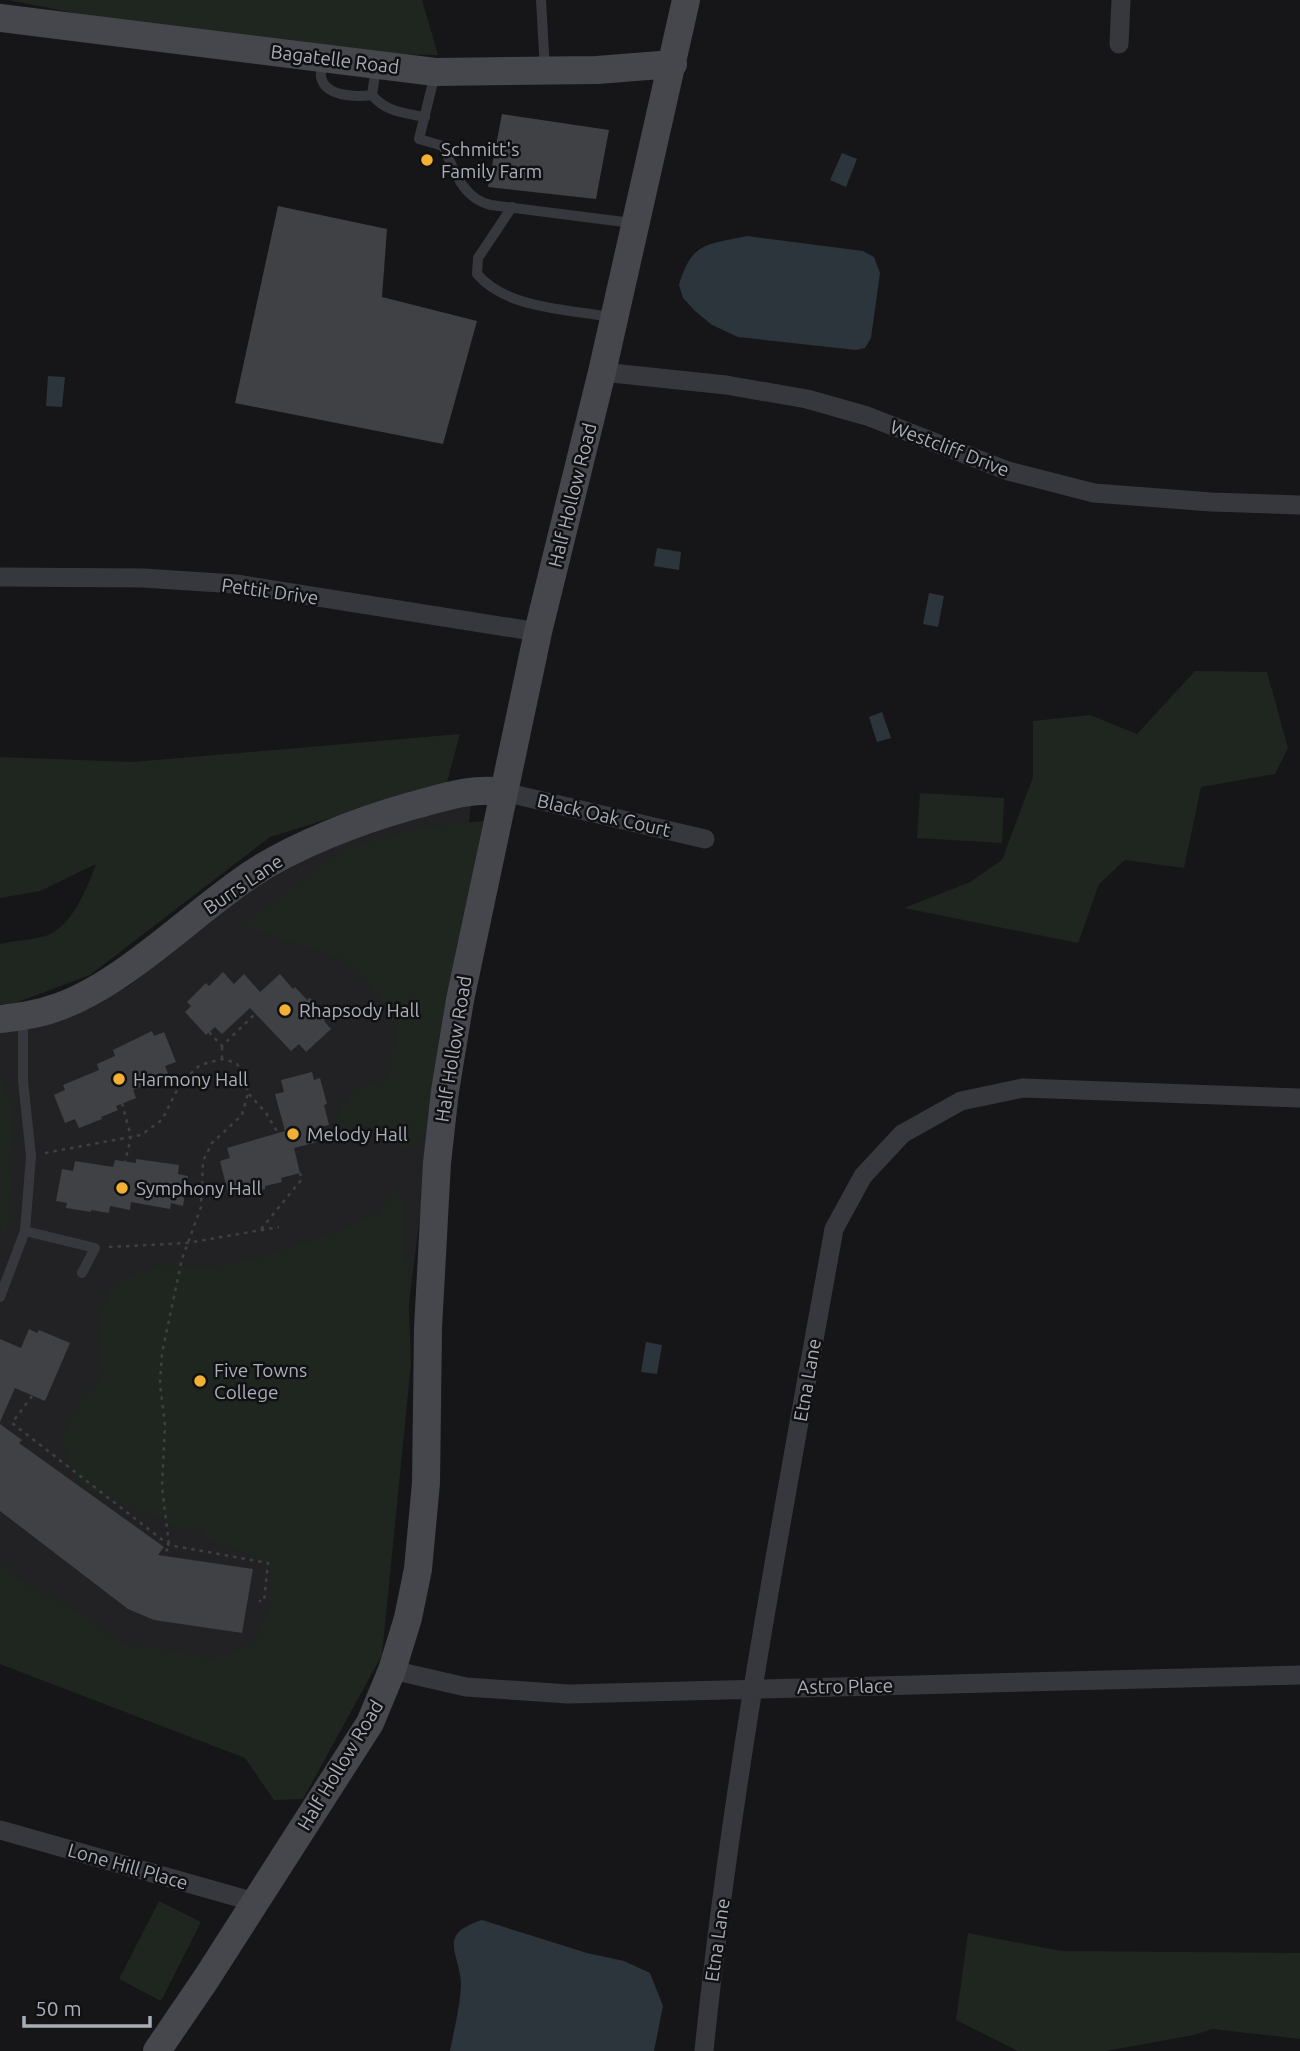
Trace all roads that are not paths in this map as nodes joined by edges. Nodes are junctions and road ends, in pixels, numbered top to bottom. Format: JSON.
{"nodes":[{"id":1,"x":541,"y":0,"type":"edge"},
{"id":2,"x":686,"y":0,"type":"edge"},
{"id":3,"x":1121,"y":0,"type":"edge"},
{"id":4,"x":0,"y":18,"type":"edge"},
{"id":5,"x":1119,"y":44,"type":"dead end"},
{"id":6,"x":323,"y":58,"type":"junction"},
{"id":7,"x":377,"y":64,"type":"junction"},
{"id":8,"x":673,"y":64,"type":"junction"},
{"id":9,"x":545,"y":70,"type":"junction"},
{"id":10,"x":435,"y":72,"type":"junction"},
{"id":11,"x":372,"y":95,"type":"junction"},
{"id":12,"x":425,"y":117,"type":"junction"},
{"id":13,"x":512,"y":208,"type":"junction"},
{"id":14,"x":636,"y":223,"type":"junction"},
{"id":15,"x":615,"y":318,"type":"junction"},
{"id":16,"x":602,"y":372,"type":"junction"},
{"id":17,"x":1300,"y":505,"type":"edge"},
{"id":18,"x":0,"y":577,"type":"edge"},
{"id":19,"x":538,"y":632,"type":"junction"},
{"id":20,"x":504,"y":792,"type":"junction"},
{"id":21,"x":705,"y":839,"type":"dead end"},
{"id":22,"x":11,"y":1018,"type":"edge"},
{"id":23,"x":1300,"y":1098,"type":"edge"},
{"id":24,"x":24,"y":1231,"type":"junction"},
{"id":25,"x":82,"y":1273,"type":"dead end"},
{"id":26,"x":0,"y":1297,"type":"edge"},
{"id":27,"x":392,"y":1670,"type":"junction"},
{"id":28,"x":1300,"y":1675,"type":"edge"},
{"id":29,"x":752,"y":1688,"type":"junction"},
{"id":30,"x":0,"y":1830,"type":"edge"},
{"id":31,"x":255,"y":1902,"type":"junction"},
{"id":32,"x":157,"y":2051,"type":"edge"},
{"id":33,"x":704,"y":2051,"type":"edge"}],
"edges":[{"from":1,"to":9,"type":"lane"},
{"from":2,"to":8,"type":"main road","name":"Half Hollow Road"},
{"from":3,"to":5,"type":"street"},
{"from":4,"to":6,"type":"main road","name":"Bagatelle Road"},
{"from":6,"to":7,"type":"main road","name":"Bagatelle Road"},
{"from":6,"to":11,"type":"lane"},
{"from":7,"to":10,"type":"main road","name":"Bagatelle Road"},
{"from":7,"to":11,"type":"lane"},
{"from":8,"to":9,"type":"main road","name":"Bagatelle Road"},
{"from":8,"to":14,"type":"main road","name":"Half Hollow Road"},
{"from":9,"to":10,"type":"main road","name":"Bagatelle Road"},
{"from":10,"to":12,"type":"lane"},
{"from":11,"to":12,"type":"lane"},
{"from":12,"to":13,"type":"lane"},
{"from":13,"to":14,"type":"lane"},
{"from":13,"to":15,"type":"lane"},
{"from":14,"to":15,"type":"main road","name":"Half Hollow Road"},
{"from":15,"to":16,"type":"main road","name":"Half Hollow Road"},
{"from":16,"to":17,"type":"street","name":"Westcliff Drive"},
{"from":16,"to":19,"type":"main road","name":"Half Hollow Road"},
{"from":18,"to":19,"type":"street","name":"Pettit Drive"},
{"from":19,"to":20,"type":"main road","name":"Half Hollow Road"},
{"from":20,"to":21,"type":"street","name":"Black Oak Court"},
{"from":20,"to":22,"type":"main road","name":"Burrs Lane"},
{"from":20,"to":27,"type":"main road","name":"Half Hollow Road"},
{"from":22,"to":24,"type":"lane"},
{"from":23,"to":29,"type":"street","name":"Etna Lane"},
{"from":24,"to":25,"type":"lane"},
{"from":24,"to":26,"type":"lane"},
{"from":27,"to":29,"type":"street","name":"Astro Place"},
{"from":27,"to":31,"type":"main road","name":"Half Hollow Road"},
{"from":28,"to":29,"type":"street","name":"Astro Place"},
{"from":29,"to":33,"type":"street","name":"Etna Lane"},
{"from":30,"to":31,"type":"street","name":"Lone Hill Place"},
{"from":31,"to":32,"type":"main road","name":"Half Hollow Road"}]}
